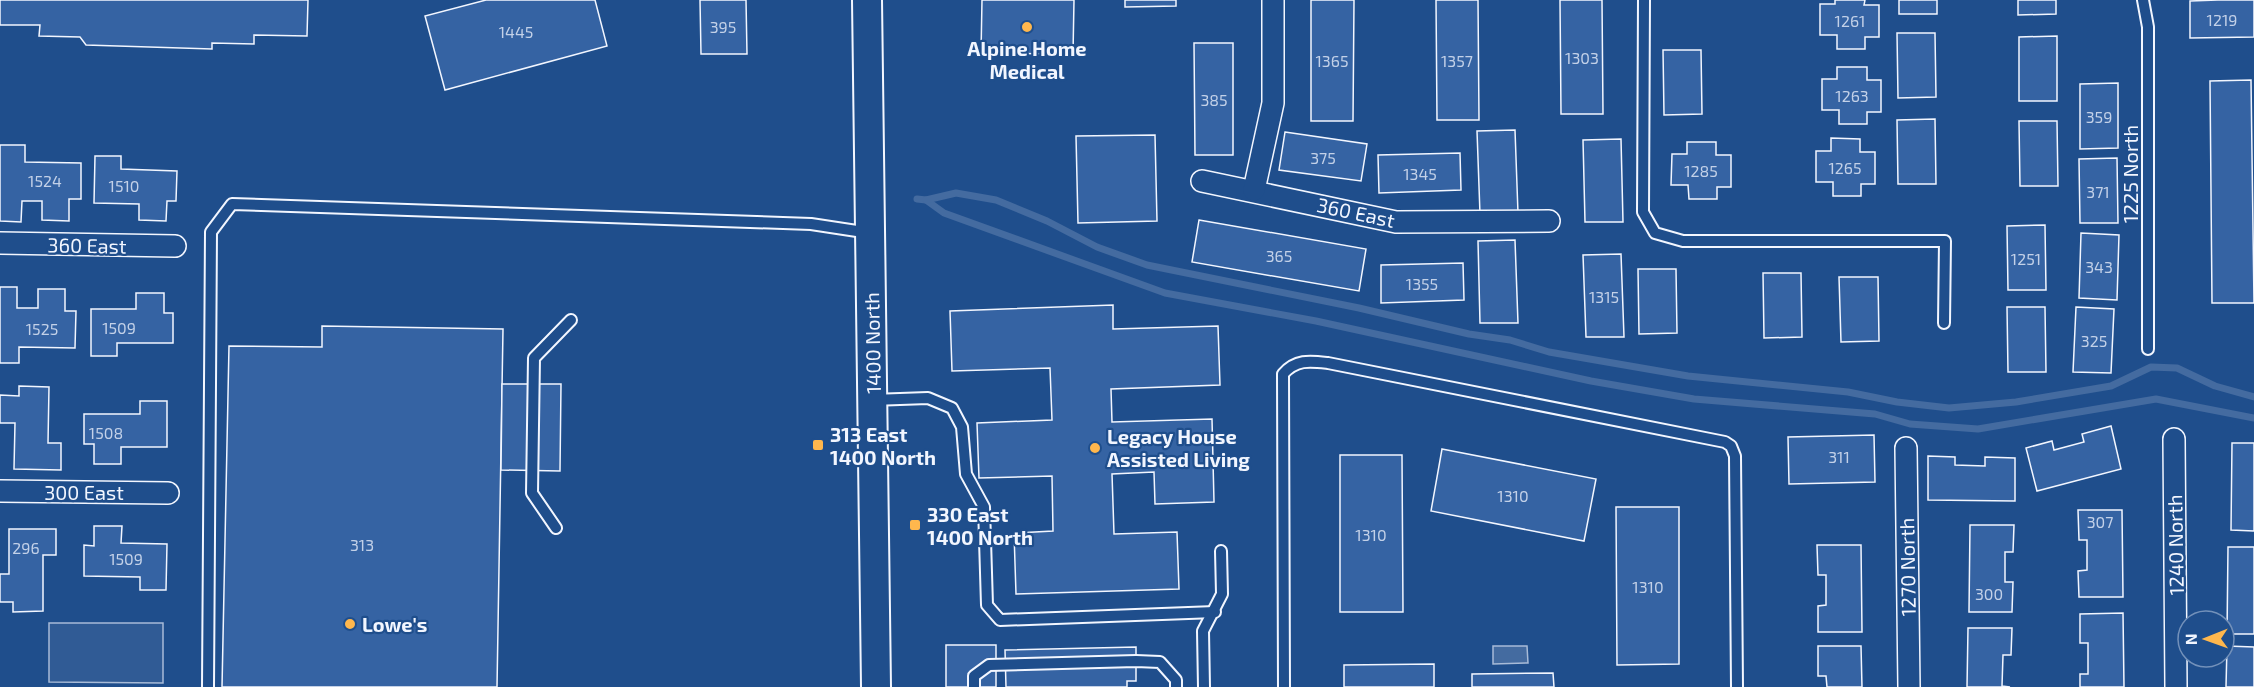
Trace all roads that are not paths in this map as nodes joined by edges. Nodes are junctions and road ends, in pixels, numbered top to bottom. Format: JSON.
{"nodes":[{"id":1,"x":867,"y":0,"type":"edge"},
{"id":2,"x":1274,"y":0,"type":"edge"},
{"id":3,"x":1644,"y":0,"type":"edge"},
{"id":4,"x":2143,"y":0,"type":"edge"},
{"id":5,"x":1202,"y":181,"type":"dead end"},
{"id":6,"x":1254,"y":190,"type":"junction"},
{"id":7,"x":1549,"y":221,"type":"dead end"},
{"id":8,"x":870,"y":233,"type":"junction"},
{"id":9,"x":0,"y":243,"type":"edge"},
{"id":10,"x":174,"y":246,"type":"dead end"},
{"id":11,"x":572,"y":320,"type":"dead end"},
{"id":12,"x":1944,"y":323,"type":"dead end"},
{"id":13,"x":2148,"y":349,"type":"dead end"},
{"id":14,"x":872,"y":400,"type":"junction"},
{"id":15,"x":2174,"y":439,"type":"dead end"},
{"id":16,"x":1906,"y":447,"type":"dead end"},
{"id":17,"x":0,"y":491,"type":"edge"},
{"id":18,"x":168,"y":492,"type":"dead end"},
{"id":19,"x":556,"y":528,"type":"dead end"},
{"id":20,"x":1221,"y":550,"type":"dead end"},
{"id":21,"x":1215,"y":612,"type":"junction"},
{"id":22,"x":208,"y":687,"type":"edge"},
{"id":23,"x":876,"y":687,"type":"edge"},
{"id":24,"x":974,"y":687,"type":"edge"},
{"id":25,"x":1176,"y":687,"type":"edge"},
{"id":26,"x":1204,"y":687,"type":"edge"},
{"id":27,"x":1284,"y":687,"type":"edge"},
{"id":28,"x":1737,"y":687,"type":"edge"},
{"id":29,"x":1909,"y":687,"type":"edge"},
{"id":30,"x":2176,"y":687,"type":"edge"}],
"edges":[{"from":1,"to":8,"type":"main road","name":"1400 North"},
{"from":2,"to":6,"type":"street"},
{"from":3,"to":12,"type":"lane"},
{"from":4,"to":13,"type":"lane","name":"1225 North"},
{"from":5,"to":6,"type":"street","name":"360 East"},
{"from":6,"to":7,"type":"street","name":"360 East"},
{"from":8,"to":14,"type":"main road","name":"1400 North"},
{"from":8,"to":22,"type":"lane"},
{"from":9,"to":10,"type":"street","name":"360 East"},
{"from":11,"to":19,"type":"lane"},
{"from":14,"to":21,"type":"lane"},
{"from":14,"to":23,"type":"main road","name":"1400 North"},
{"from":15,"to":30,"type":"street","name":"1240 North"},
{"from":16,"to":29,"type":"street","name":"1270 North"},
{"from":17,"to":18,"type":"street","name":"300 East"},
{"from":20,"to":21,"type":"lane"},
{"from":21,"to":26,"type":"lane"},
{"from":24,"to":25,"type":"lane"},
{"from":27,"to":28,"type":"lane"}]}
